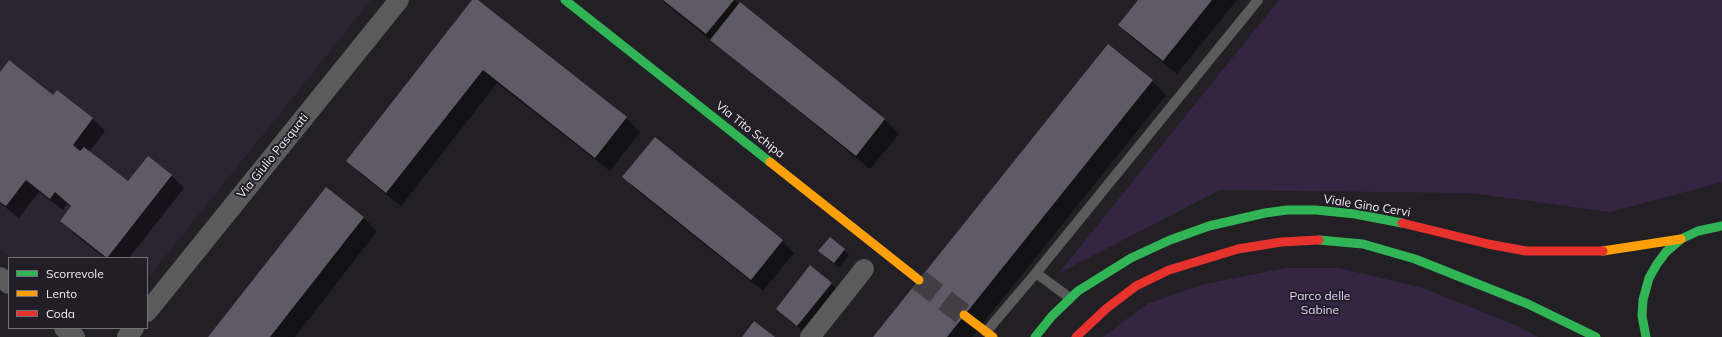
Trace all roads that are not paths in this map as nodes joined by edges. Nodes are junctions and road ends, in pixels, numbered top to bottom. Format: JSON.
{"nodes":[{"id":1,"x":399,"y":0,"type":"edge"},
{"id":2,"x":565,"y":0,"type":"edge"},
{"id":3,"x":1258,"y":0,"type":"edge"},
{"id":4,"x":1722,"y":226,"type":"edge"},
{"id":5,"x":1682,"y":239,"type":"junction"},
{"id":6,"x":864,"y":269,"type":"dead end"},
{"id":7,"x":1036,"y":273,"type":"junction"},
{"id":8,"x":0,"y":277,"type":"edge"},
{"id":9,"x":919,"y":280,"type":"tunnel mouth"},
{"id":10,"x":8,"y":283,"type":"edge"},
{"id":11,"x":1070,"y":298,"type":"junction"},
{"id":12,"x":148,"y":311,"type":"edge"},
{"id":13,"x":964,"y":315,"type":"tunnel mouth"},
{"id":14,"x":65,"y":329,"type":"edge"},
{"id":15,"x":133,"y":329,"type":"edge"},
{"id":16,"x":989,"y":334,"type":"edge"},
{"id":17,"x":75,"y":337,"type":"edge"},
{"id":18,"x":126,"y":337,"type":"edge"},
{"id":19,"x":810,"y":337,"type":"edge"},
{"id":20,"x":1035,"y":337,"type":"edge"},
{"id":21,"x":1076,"y":337,"type":"edge"},
{"id":22,"x":1596,"y":337,"type":"edge"},
{"id":23,"x":1646,"y":337,"type":"edge"}],
"edges":[{"from":1,"to":12,"type":"street","name":"Via Giulio Pasquati"},
{"from":2,"to":9,"type":"street","name":"Via Tito Schipa"},
{"from":3,"to":7,"type":"lane"},
{"from":4,"to":5,"type":"street"},
{"from":5,"to":11,"type":"street","name":"Viale Gino Cervi"},
{"from":5,"to":23,"type":"street"},
{"from":6,"to":19,"type":"street"},
{"from":7,"to":11,"type":"lane"},
{"from":7,"to":16,"type":"lane"},
{"from":8,"to":10,"type":"street"},
{"from":11,"to":20,"type":"street","name":"Viale Gino Cervi"},
{"from":13,"to":16,"type":"street"},
{"from":14,"to":17,"type":"street"},
{"from":15,"to":18,"type":"street"},
{"from":21,"to":22,"type":"street"}]}
